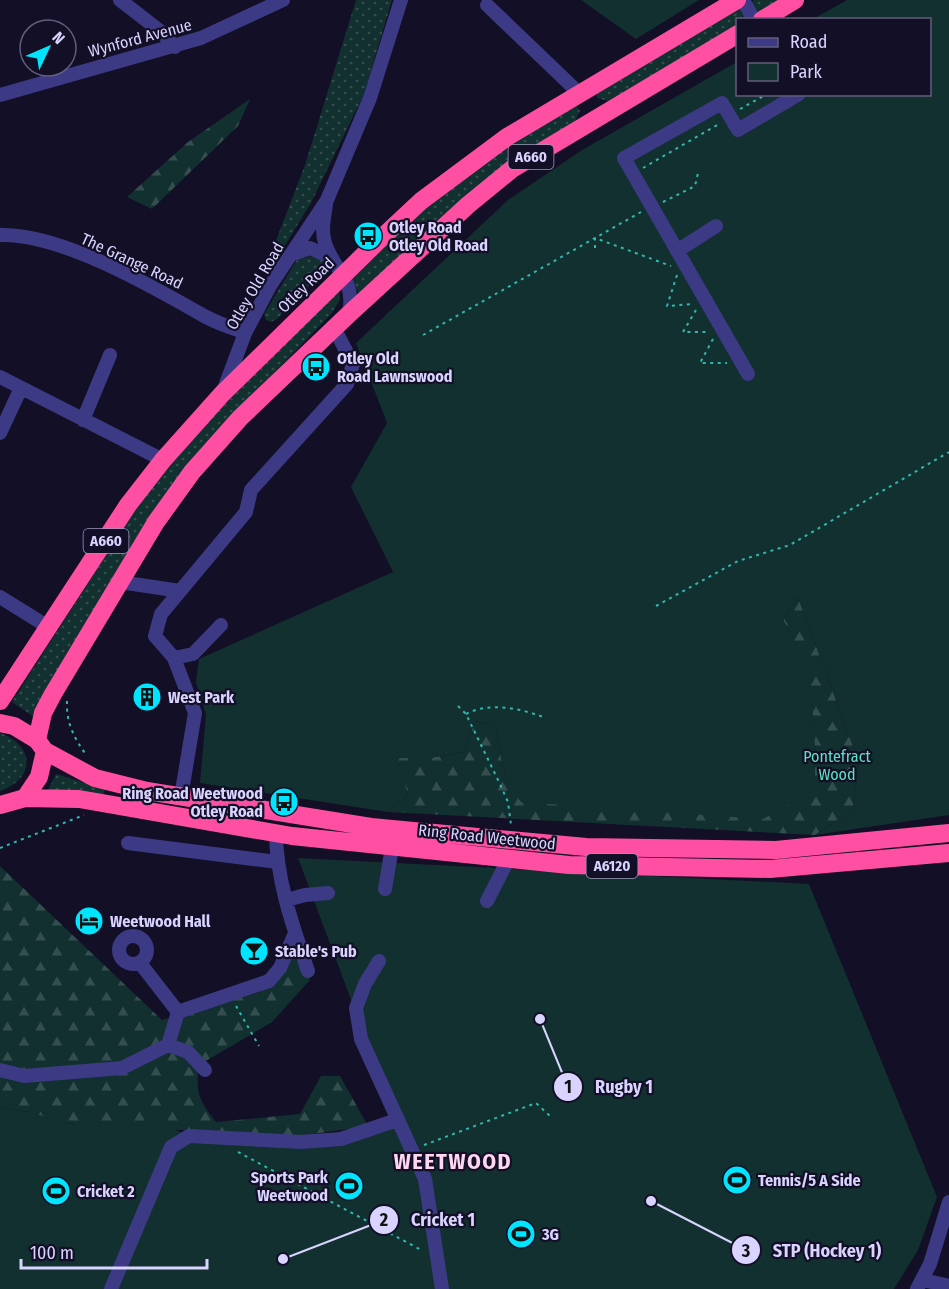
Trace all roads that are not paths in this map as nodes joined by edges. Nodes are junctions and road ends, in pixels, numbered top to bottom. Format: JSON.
{"nodes":[{"id":1,"x":120,"y":0,"type":"edge"},
{"id":2,"x":283,"y":0,"type":"edge"},
{"id":3,"x":401,"y":0,"type":"edge"},
{"id":4,"x":737,"y":0,"type":"edge"},
{"id":5,"x":743,"y":0,"type":"edge"},
{"id":6,"x":795,"y":0,"type":"edge"},
{"id":7,"x":487,"y":5,"type":"dead end"},
{"id":8,"x":753,"y":18,"type":"edge"},
{"id":9,"x":765,"y":18,"type":"edge"},
{"id":10,"x":736,"y":35,"type":"edge"},
{"id":11,"x":174,"y":47,"type":"junction"},
{"id":12,"x":580,"y":94,"type":"junction"},
{"id":13,"x":0,"y":95,"type":"edge"},
{"id":14,"x":796,"y":96,"type":"edge"},
{"id":15,"x":595,"y":118,"type":"junction"},
{"id":16,"x":327,"y":200,"type":"junction"},
{"id":17,"x":716,"y":226,"type":"dead end"},
{"id":18,"x":0,"y":235,"type":"edge"},
{"id":19,"x":677,"y":251,"type":"junction"},
{"id":20,"x":291,"y":255,"type":"junction"},
{"id":21,"x":332,"y":258,"type":"junction"},
{"id":22,"x":345,"y":274,"type":"junction"},
{"id":23,"x":349,"y":314,"type":"junction"},
{"id":24,"x":334,"y":328,"type":"junction"},
{"id":25,"x":245,"y":333,"type":"junction"},
{"id":26,"x":110,"y":355,"type":"dead end"},
{"id":27,"x":745,"y":368,"type":"road end"},
{"id":28,"x":0,"y":377,"type":"edge"},
{"id":29,"x":21,"y":388,"type":"junction"},
{"id":30,"x":222,"y":394,"type":"junction"},
{"id":31,"x":83,"y":420,"type":"junction"},
{"id":32,"x":0,"y":433,"type":"edge"},
{"id":33,"x":163,"y":460,"type":"junction"},
{"id":34,"x":120,"y":582,"type":"junction"},
{"id":35,"x":180,"y":591,"type":"junction"},
{"id":36,"x":0,"y":597,"type":"edge"},
{"id":37,"x":221,"y":625,"type":"dead end"},
{"id":38,"x":50,"y":628,"type":"junction"},
{"id":39,"x":174,"y":658,"type":"junction"},
{"id":40,"x":0,"y":701,"type":"edge"},
{"id":41,"x":0,"y":723,"type":"edge"},
{"id":42,"x":41,"y":746,"type":"junction"},
{"id":43,"x":181,"y":797,"type":"junction"},
{"id":44,"x":25,"y":798,"type":"junction"},
{"id":45,"x":0,"y":805,"type":"edge"},
{"id":46,"x":276,"y":832,"type":"junction"},
{"id":47,"x":949,"y":832,"type":"edge"},
{"id":48,"x":128,"y":843,"type":"dead end"},
{"id":49,"x":392,"y":847,"type":"junction"},
{"id":50,"x":949,"y":853,"type":"edge"},
{"id":51,"x":278,"y":862,"type":"junction"},
{"id":52,"x":504,"y":867,"type":"junction"},
{"id":53,"x":385,"y":889,"type":"dead end"},
{"id":54,"x":328,"y":893,"type":"dead end"},
{"id":55,"x":287,"y":900,"type":"junction"},
{"id":56,"x":488,"y":901,"type":"dead end"},
{"id":57,"x":295,"y":933,"type":"junction"},
{"id":58,"x":379,"y":961,"type":"dead end"},
{"id":59,"x":140,"y":963,"type":"dead end"},
{"id":60,"x":308,"y":971,"type":"dead end"},
{"id":61,"x":178,"y":1012,"type":"junction"},
{"id":62,"x":168,"y":1045,"type":"junction"},
{"id":63,"x":0,"y":1070,"type":"edge"},
{"id":64,"x":205,"y":1070,"type":"dead end"},
{"id":65,"x":397,"y":1120,"type":"junction"},
{"id":66,"x":949,"y":1202,"type":"edge"},
{"id":67,"x":920,"y":1284,"type":"edge"},
{"id":68,"x":949,"y":1286,"type":"edge"},
{"id":69,"x":111,"y":1289,"type":"edge"},
{"id":70,"x":442,"y":1289,"type":"edge"}],
"edges":[{"from":1,"to":11,"type":"street"},
{"from":2,"to":11,"type":"street","name":"Wynford Avenue"},
{"from":3,"to":16,"type":"street","name":"Otley Old Road"},
{"from":4,"to":12,"type":"highway","name":"Otley Road","number":"A660"},
{"from":5,"to":8,"type":"street"},
{"from":6,"to":9,"type":"highway"},
{"from":7,"to":12,"type":"street"},
{"from":10,"to":15,"type":"highway","number":"A660"},
{"from":11,"to":13,"type":"street","name":"Wynford Avenue"},
{"from":12,"to":15,"type":"highway"},
{"from":12,"to":22,"type":"highway","name":"Otley Road","number":"A660"},
{"from":14,"to":19,"type":"street"},
{"from":15,"to":23,"type":"highway","number":"A660"},
{"from":16,"to":20,"type":"street","name":"Otley Old Road"},
{"from":16,"to":21,"type":"street","name":"Otley Old Road"},
{"from":17,"to":19,"type":"street"},
{"from":18,"to":25,"type":"street","name":"The Grange Road"},
{"from":19,"to":27,"type":"street"},
{"from":20,"to":21,"type":"street"},
{"from":20,"to":25,"type":"street","name":"Otley Old Road"},
{"from":21,"to":22,"type":"street","name":"Otley Old Road"},
{"from":22,"to":23,"type":"street"},
{"from":22,"to":30,"type":"highway","name":"Otley Road","number":"A660"},
{"from":23,"to":24,"type":"highway","number":"A660"},
{"from":24,"to":34,"type":"highway","number":"A660"},
{"from":24,"to":35,"type":"street"},
{"from":25,"to":30,"type":"street","name":"Otley Old Road"},
{"from":26,"to":31,"type":"street"},
{"from":28,"to":29,"type":"street"},
{"from":29,"to":31,"type":"street"},
{"from":29,"to":32,"type":"street"},
{"from":30,"to":33,"type":"highway","name":"Otley Road","number":"A660"},
{"from":31,"to":33,"type":"street"},
{"from":33,"to":38,"type":"highway","name":"Otley Road","number":"A660"},
{"from":34,"to":35,"type":"street"},
{"from":34,"to":42,"type":"highway","number":"A660"},
{"from":35,"to":39,"type":"street"},
{"from":36,"to":38,"type":"street"},
{"from":37,"to":39,"type":"street"},
{"from":38,"to":40,"type":"highway","name":"Otley Road","number":"A660"},
{"from":39,"to":43,"type":"street"},
{"from":41,"to":42,"type":"highway","number":"A6120"},
{"from":42,"to":43,"type":"highway","name":"Ring Road Weetwood","number":"A6120"},
{"from":42,"to":44,"type":"highway"},
{"from":43,"to":47,"type":"highway","name":"Ring Road Weetwood","number":"A6120"},
{"from":44,"to":45,"type":"highway","number":"A6120"},
{"from":44,"to":46,"type":"highway","name":"Ring Road Weetwood","number":"A6120"},
{"from":46,"to":49,"type":"highway","name":"Ring Road Weetwood","number":"A6120"},
{"from":46,"to":51,"type":"street"},
{"from":48,"to":51,"type":"street"},
{"from":49,"to":52,"type":"highway","name":"Ring Road Weetwood","number":"A6120"},
{"from":49,"to":53,"type":"street"},
{"from":50,"to":52,"type":"highway","name":"Ring Road Weetwood","number":"A6120"},
{"from":51,"to":55,"type":"street"},
{"from":52,"to":56,"type":"street"},
{"from":54,"to":55,"type":"street"},
{"from":55,"to":57,"type":"street"},
{"from":57,"to":60,"type":"street"},
{"from":57,"to":61,"type":"street"},
{"from":58,"to":65,"type":"street"},
{"from":59,"to":61,"type":"street"},
{"from":61,"to":62,"type":"street"},
{"from":62,"to":63,"type":"street"},
{"from":62,"to":64,"type":"street"},
{"from":65,"to":69,"type":"street"},
{"from":65,"to":70,"type":"street"},
{"from":66,"to":67,"type":"street"},
{"from":67,"to":68,"type":"street"}]}
